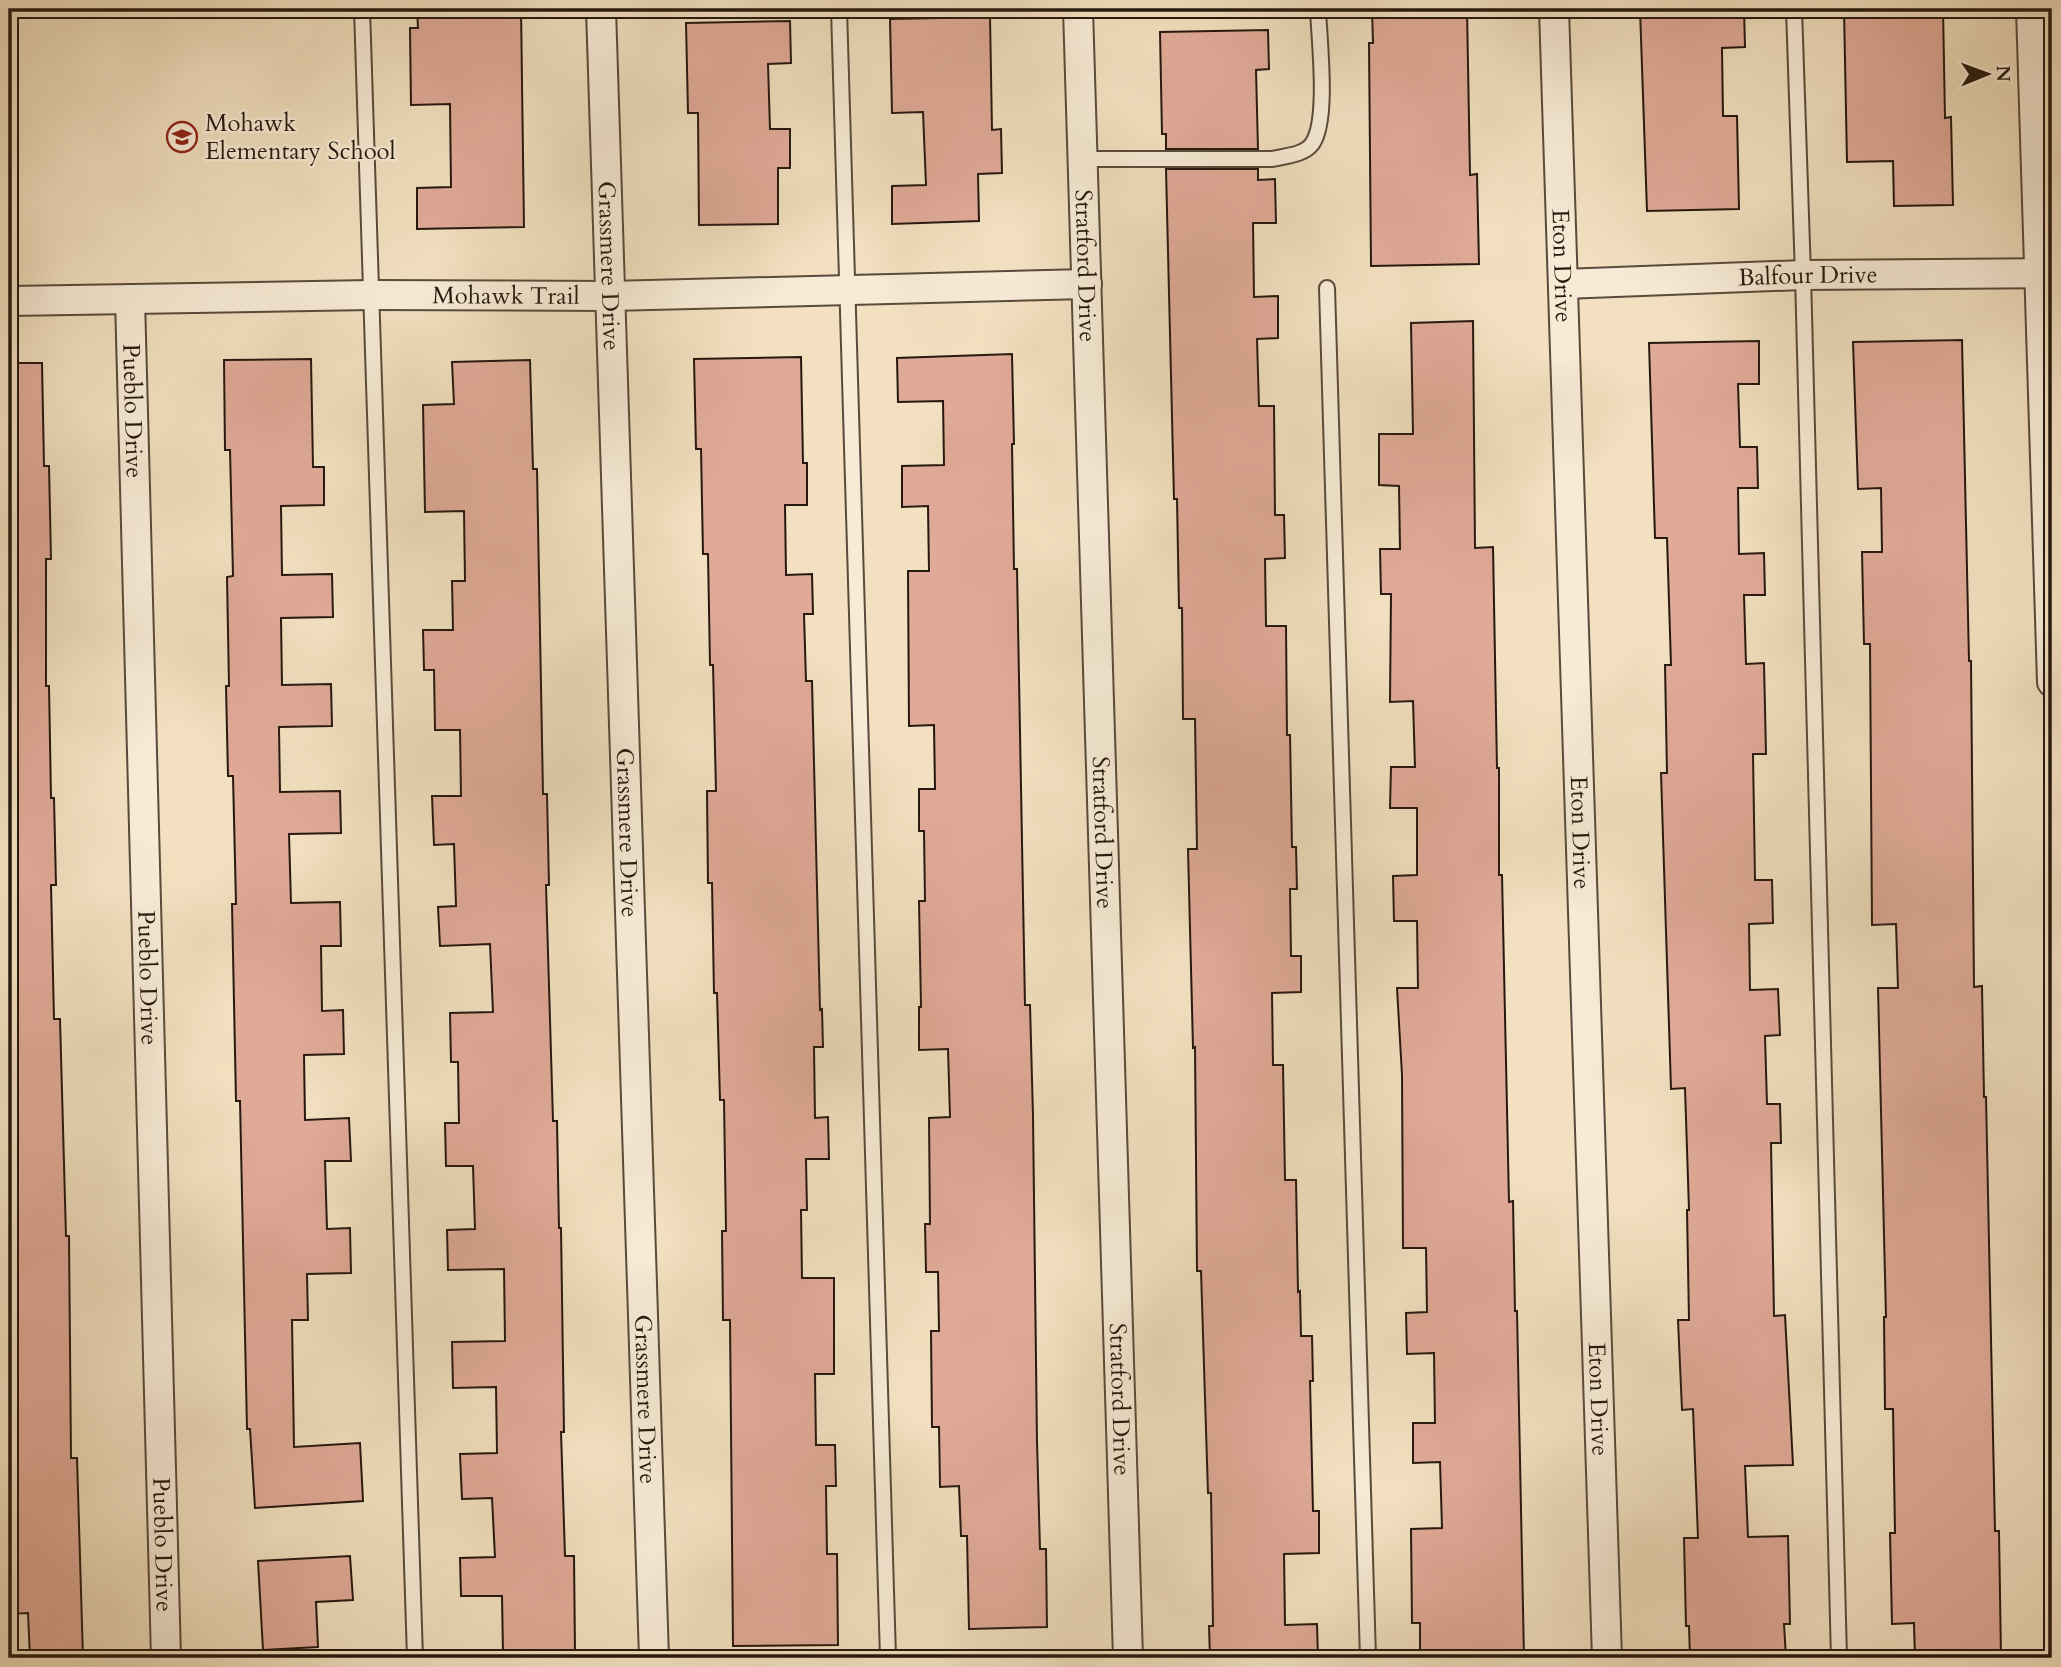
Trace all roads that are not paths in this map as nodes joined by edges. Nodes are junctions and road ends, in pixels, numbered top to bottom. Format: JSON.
{"nodes":[{"id":1,"x":362,"y":9,"type":"edge"},
{"id":2,"x":601,"y":9,"type":"edge"},
{"id":3,"x":839,"y":9,"type":"edge"},
{"id":4,"x":1078,"y":9,"type":"edge"},
{"id":5,"x":1318,"y":9,"type":"edge"},
{"id":6,"x":1554,"y":9,"type":"edge"},
{"id":7,"x":1794,"y":9,"type":"edge"},
{"id":8,"x":2031,"y":9,"type":"edge"},
{"id":9,"x":1083,"y":159,"type":"junction"},
{"id":10,"x":2046,"y":273,"type":"edge"},
{"id":11,"x":1803,"y":275,"type":"junction"},
{"id":12,"x":1087,"y":284,"type":"junction"},
{"id":13,"x":1563,"y":284,"type":"junction"},
{"id":14,"x":1327,"y":288,"type":"dead end"},
{"id":15,"x":849,"y":291,"type":"junction"},
{"id":16,"x":371,"y":295,"type":"junction"},
{"id":17,"x":610,"y":296,"type":"junction"},
{"id":18,"x":130,"y":299,"type":"junction"},
{"id":19,"x":9,"y":301,"type":"edge"},
{"id":20,"x":2052,"y":682,"type":"edge"},
{"id":21,"x":166,"y":1658,"type":"edge"},
{"id":22,"x":415,"y":1658,"type":"edge"},
{"id":23,"x":654,"y":1658,"type":"edge"},
{"id":24,"x":888,"y":1658,"type":"edge"},
{"id":25,"x":1128,"y":1658,"type":"edge"},
{"id":26,"x":1368,"y":1658,"type":"edge"},
{"id":27,"x":1607,"y":1658,"type":"edge"},
{"id":28,"x":1839,"y":1658,"type":"edge"}],
"edges":[{"from":1,"to":16,"type":"lane"},
{"from":2,"to":17,"type":"street","name":"Grassmere Drive"},
{"from":3,"to":15,"type":"lane"},
{"from":4,"to":9,"type":"street","name":"Stratford Drive"},
{"from":5,"to":9,"type":"lane"},
{"from":6,"to":13,"type":"street","name":"Eton Drive"},
{"from":7,"to":11,"type":"lane"},
{"from":8,"to":10,"type":"street"},
{"from":9,"to":12,"type":"street","name":"Stratford Drive"},
{"from":10,"to":11,"type":"street","name":"Balfour Drive"},
{"from":10,"to":20,"type":"street"},
{"from":11,"to":13,"type":"street","name":"Balfour Drive"},
{"from":11,"to":28,"type":"lane"},
{"from":12,"to":15,"type":"street","name":"Mohawk Trail"},
{"from":12,"to":25,"type":"street","name":"Stratford Drive"},
{"from":13,"to":27,"type":"street","name":"Eton Drive"},
{"from":14,"to":26,"type":"lane"},
{"from":15,"to":17,"type":"street","name":"Mohawk Trail"},
{"from":15,"to":24,"type":"lane"},
{"from":16,"to":17,"type":"street","name":"Mohawk Trail"},
{"from":16,"to":18,"type":"street","name":"Mohawk Trail"},
{"from":16,"to":22,"type":"lane"},
{"from":17,"to":23,"type":"street","name":"Grassmere Drive"},
{"from":18,"to":19,"type":"street","name":"Mohawk Trail"},
{"from":18,"to":21,"type":"street","name":"Pueblo Drive"}]}
